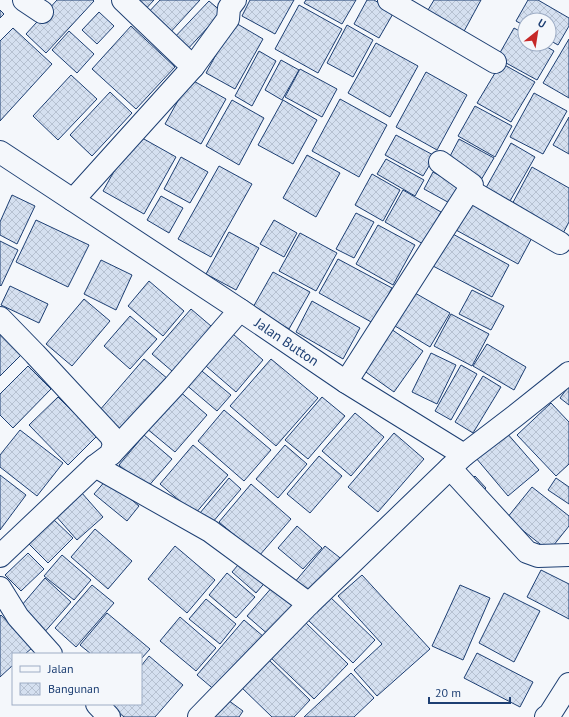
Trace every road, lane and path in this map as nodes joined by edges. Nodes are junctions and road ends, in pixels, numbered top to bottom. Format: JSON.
{"nodes":[{"id":1,"x":24,"y":0,"type":"edge"},
{"id":2,"x":124,"y":0,"type":"edge"},
{"id":3,"x":235,"y":0,"type":"edge"},
{"id":4,"x":389,"y":0,"type":"edge"},
{"id":5,"x":42,"y":12,"type":"dead end"},
{"id":6,"x":495,"y":62,"type":"dead end"},
{"id":7,"x":193,"y":67,"type":"junction"},
{"id":8,"x":0,"y":152,"type":"edge"},
{"id":9,"x":440,"y":162,"type":"dead end"},
{"id":10,"x":469,"y":190,"type":"junction"},
{"id":11,"x":73,"y":200,"type":"junction"},
{"id":12,"x":560,"y":243,"type":"dead end"},
{"id":13,"x":240,"y":310,"type":"junction"},
{"id":14,"x":0,"y":318,"type":"edge"},
{"id":15,"x":569,"y":373,"type":"edge"},
{"id":16,"x":346,"y":382,"type":"junction"},
{"id":17,"x":103,"y":460,"type":"junction"},
{"id":18,"x":457,"y":462,"type":"junction"},
{"id":19,"x":569,"y":555,"type":"edge"},
{"id":20,"x":0,"y":556,"type":"edge"},
{"id":21,"x":0,"y":588,"type":"edge"},
{"id":22,"x":309,"y":604,"type":"junction"},
{"id":23,"x":50,"y":653,"type":"edge"},
{"id":24,"x":569,"y":684,"type":"edge"},
{"id":25,"x":98,"y":705,"type":"edge"},
{"id":26,"x":109,"y":717,"type":"edge"},
{"id":27,"x":199,"y":717,"type":"edge"},
{"id":28,"x":546,"y":717,"type":"edge"}],
"edges":[{"from":1,"to":5,"type":"street"},
{"from":2,"to":7,"type":"street"},
{"from":3,"to":7,"type":"street"},
{"from":4,"to":6,"type":"street"},
{"from":7,"to":11,"type":"street"},
{"from":8,"to":11,"type":"street","name":"Jalan Button"},
{"from":9,"to":10,"type":"street"},
{"from":10,"to":12,"type":"street"},
{"from":10,"to":16,"type":"street"},
{"from":11,"to":13,"type":"street","name":"Jalan Button"},
{"from":13,"to":16,"type":"street","name":"Jalan Button"},
{"from":13,"to":17,"type":"street"},
{"from":14,"to":17,"type":"street"},
{"from":15,"to":18,"type":"street"},
{"from":16,"to":18,"type":"street","name":"Jalan Button"},
{"from":17,"to":20,"type":"street"},
{"from":17,"to":22,"type":"street"},
{"from":18,"to":19,"type":"street","name":"Jalan Button"},
{"from":18,"to":22,"type":"street"},
{"from":21,"to":23,"type":"street"},
{"from":22,"to":27,"type":"street"},
{"from":24,"to":28,"type":"street"},
{"from":25,"to":26,"type":"street"}]}
